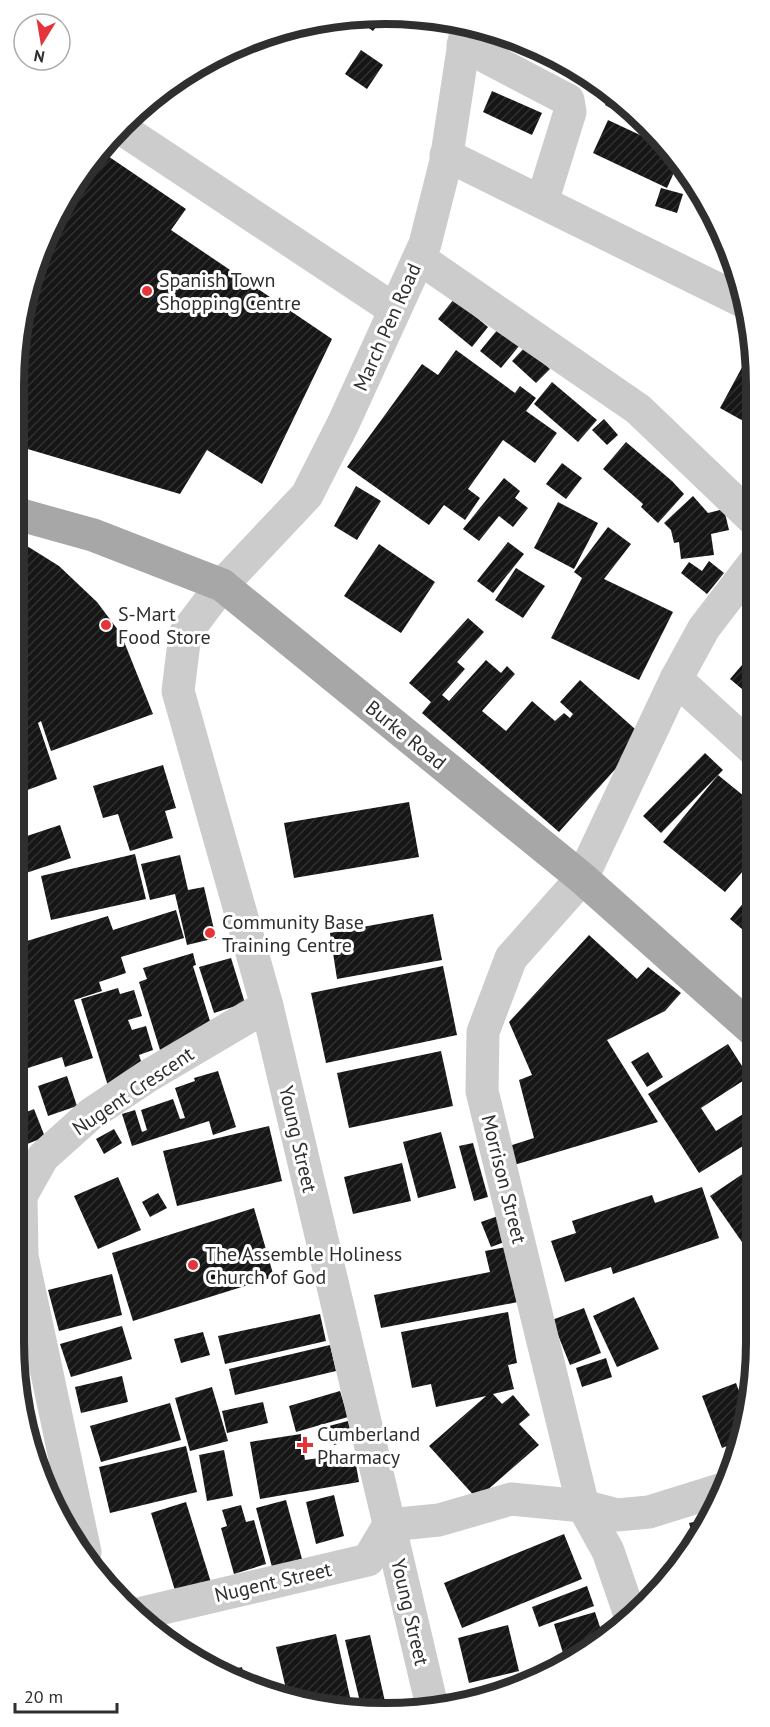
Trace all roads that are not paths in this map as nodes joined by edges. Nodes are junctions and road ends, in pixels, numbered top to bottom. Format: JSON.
{"nodes":[{"id":1,"x":464,"y":37,"type":"edge"},
{"id":2,"x":128,"y":133,"type":"edge"},
{"id":3,"x":446,"y":155,"type":"junction"},
{"id":4,"x":542,"y":202,"type":"junction"},
{"id":5,"x":419,"y":258,"type":"junction"},
{"id":6,"x":735,"y":298,"type":"edge"},
{"id":7,"x":395,"y":310,"type":"junction"},
{"id":8,"x":746,"y":512,"type":"edge"},
{"id":9,"x":24,"y":516,"type":"edge"},
{"id":10,"x":746,"y":573,"type":"edge"},
{"id":11,"x":222,"y":585,"type":"junction"},
{"id":12,"x":676,"y":679,"type":"junction"},
{"id":13,"x":746,"y":744,"type":"edge"},
{"id":14,"x":582,"y":878,"type":"junction"},
{"id":15,"x":267,"y":1006,"type":"junction"},
{"id":16,"x":746,"y":1023,"type":"edge"},
{"id":17,"x":24,"y":1191,"type":"edge"},
{"id":18,"x":24,"y":1270,"type":"edge"},
{"id":19,"x":714,"y":1492,"type":"edge"},
{"id":20,"x":583,"y":1506,"type":"junction"},
{"id":21,"x":389,"y":1525,"type":"junction"},
{"id":22,"x":82,"y":1538,"type":"edge"},
{"id":23,"x":628,"y":1609,"type":"edge"},
{"id":24,"x":146,"y":1612,"type":"edge"},
{"id":25,"x":431,"y":1700,"type":"edge"}],
"edges":[{"from":1,"to":3,"type":"street","name":"March Pen Road"},
{"from":1,"to":4,"type":"street"},
{"from":2,"to":7,"type":"street"},
{"from":3,"to":4,"type":"street"},
{"from":3,"to":5,"type":"street","name":"March Pen Road"},
{"from":4,"to":6,"type":"street"},
{"from":5,"to":7,"type":"street","name":"March Pen Road"},
{"from":5,"to":8,"type":"street"},
{"from":7,"to":11,"type":"street","name":"March Pen Road"},
{"from":9,"to":11,"type":"main road","name":"Burke Road"},
{"from":10,"to":12,"type":"street","name":"Morrison Street"},
{"from":11,"to":14,"type":"main road","name":"Burke Road"},
{"from":11,"to":15,"type":"street","name":"Young Street"},
{"from":12,"to":13,"type":"street"},
{"from":12,"to":14,"type":"street","name":"Morrison Street"},
{"from":14,"to":16,"type":"main road","name":"Burke Road"},
{"from":14,"to":20,"type":"street","name":"Morrison Street"},
{"from":15,"to":17,"type":"street","name":"Nugent Crescent"},
{"from":15,"to":21,"type":"street","name":"Young Street"},
{"from":18,"to":22,"type":"street","name":"Nugent Crescent"},
{"from":19,"to":20,"type":"street"},
{"from":20,"to":21,"type":"street"},
{"from":20,"to":23,"type":"street","name":"Morrison Street"},
{"from":21,"to":24,"type":"street","name":"Nugent Street"},
{"from":21,"to":25,"type":"street","name":"Young Street"}]}
